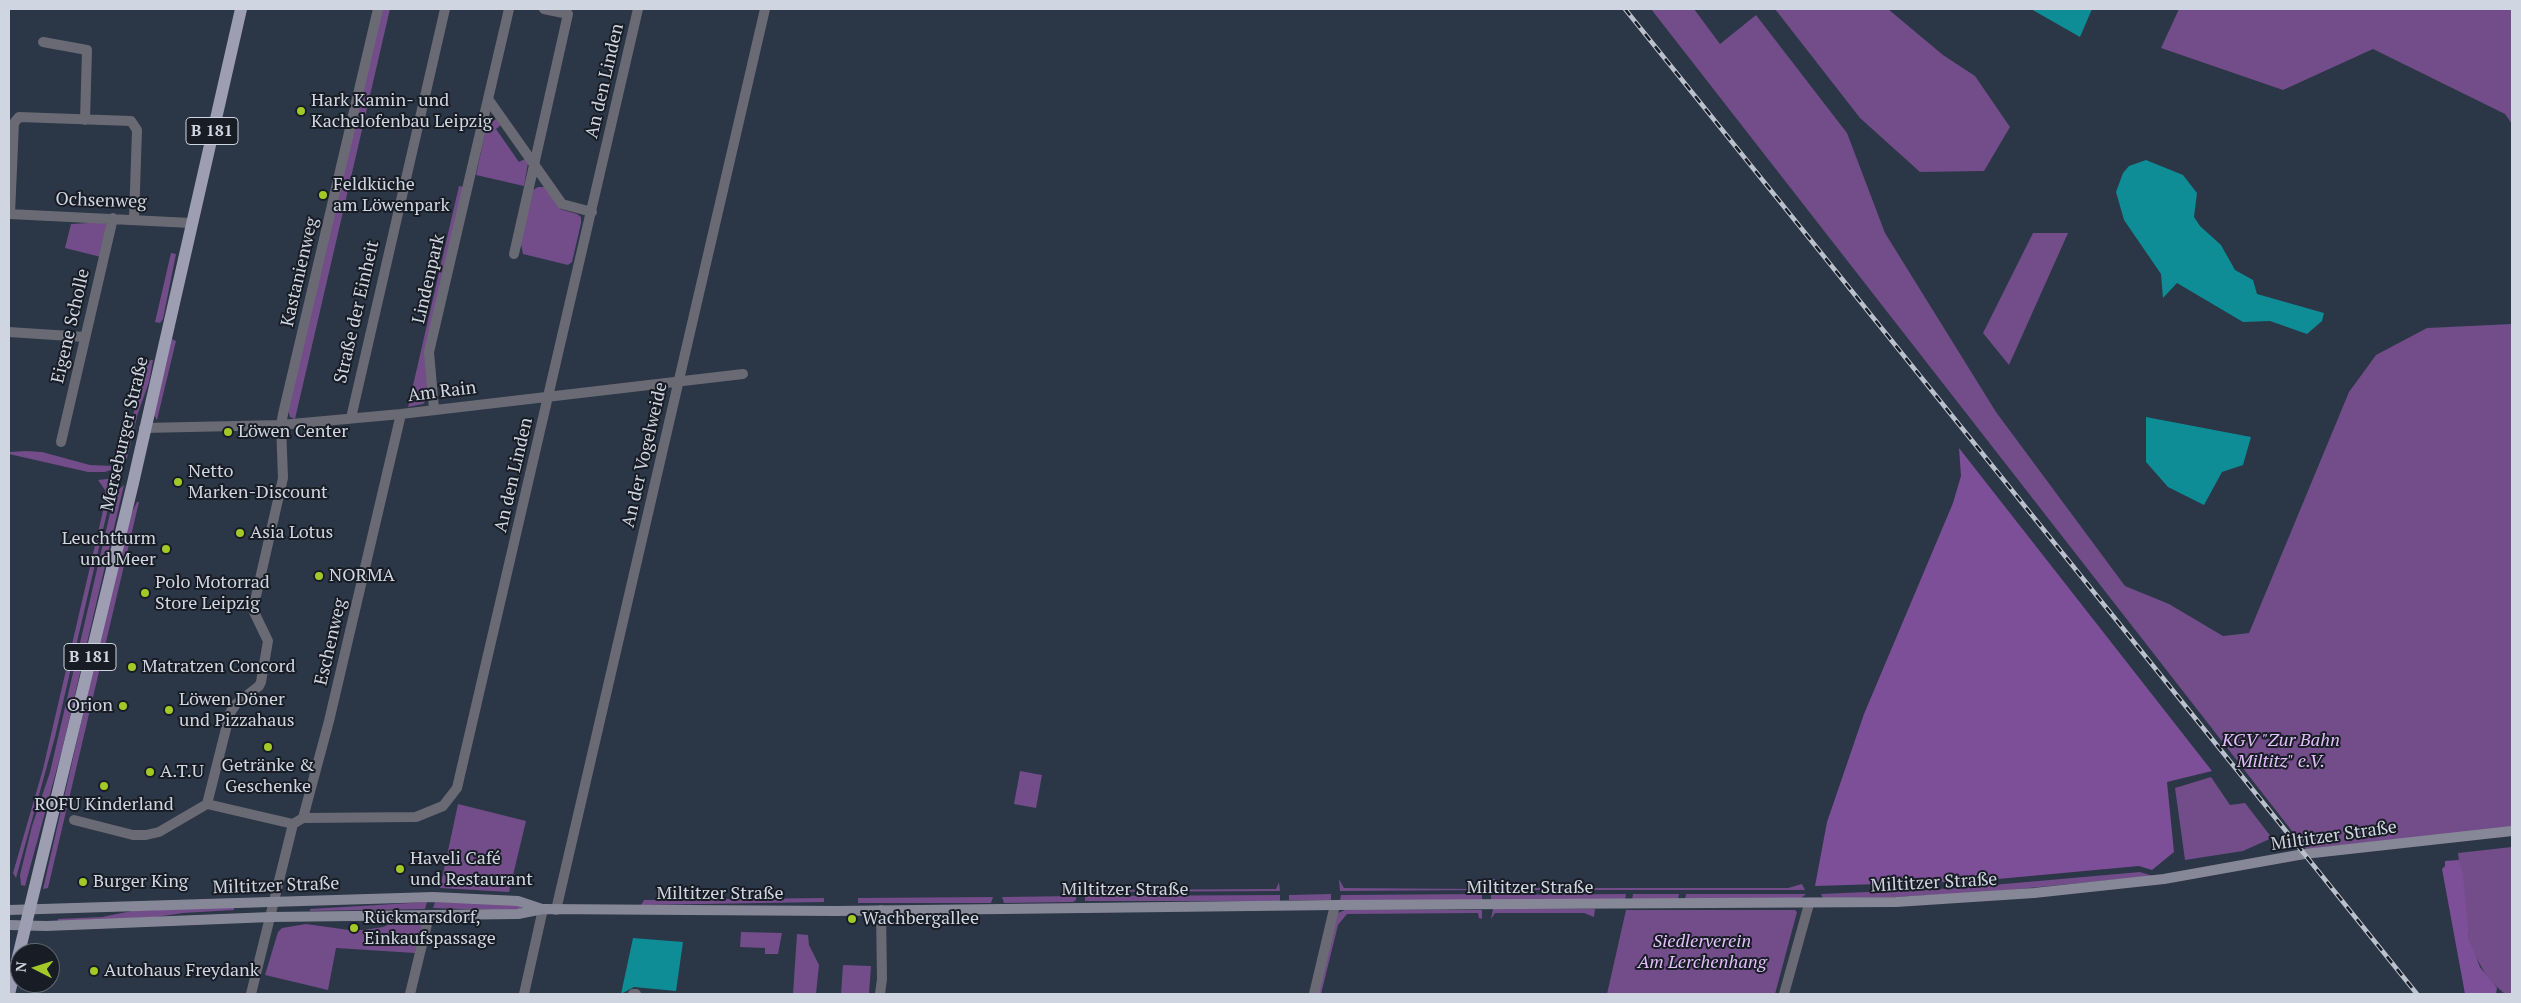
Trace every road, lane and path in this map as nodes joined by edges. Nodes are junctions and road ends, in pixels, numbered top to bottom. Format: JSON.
{"nodes":[{"id":1,"x":241,"y":9,"type":"edge"},
{"id":2,"x":378,"y":9,"type":"edge"},
{"id":3,"x":445,"y":9,"type":"edge"},
{"id":4,"x":509,"y":9,"type":"edge"},
{"id":5,"x":544,"y":9,"type":"edge"},
{"id":6,"x":638,"y":9,"type":"edge"},
{"id":7,"x":765,"y":9,"type":"edge"},
{"id":8,"x":44,"y":42,"type":"dead end"},
{"id":9,"x":488,"y":99,"type":"junction"},
{"id":10,"x":85,"y":120,"type":"junction"},
{"id":11,"x":534,"y":163,"type":"junction"},
{"id":12,"x":592,"y":212,"type":"junction"},
{"id":13,"x":10,"y":214,"type":"edge"},
{"id":14,"x":113,"y":218,"type":"junction"},
{"id":15,"x":134,"y":219,"type":"junction"},
{"id":16,"x":191,"y":223,"type":"junction"},
{"id":17,"x":514,"y":254,"type":"dead end"},
{"id":18,"x":9,"y":332,"type":"edge"},
{"id":19,"x":85,"y":337,"type":"junction"},
{"id":20,"x":743,"y":374,"type":"dead end"},
{"id":21,"x":678,"y":383,"type":"junction"},
{"id":22,"x":549,"y":396,"type":"junction"},
{"id":23,"x":434,"y":409,"type":"junction"},
{"id":24,"x":401,"y":414,"type":"junction"},
{"id":25,"x":351,"y":418,"type":"junction"},
{"id":26,"x":281,"y":425,"type":"junction"},
{"id":27,"x":144,"y":428,"type":"junction"},
{"id":28,"x":61,"y":442,"type":"dead end"},
{"id":29,"x":207,"y":804,"type":"junction"},
{"id":30,"x":303,"y":818,"type":"junction"},
{"id":31,"x":74,"y":820,"type":"dead end"},
{"id":32,"x":293,"y":824,"type":"junction"},
{"id":33,"x":2512,"y":831,"type":"edge"},
{"id":34,"x":274,"y":902,"type":"junction"},
{"id":35,"x":1809,"y":904,"type":"junction"},
{"id":36,"x":1335,"y":905,"type":"junction"},
{"id":37,"x":543,"y":909,"type":"junction"},
{"id":38,"x":9,"y":910,"type":"edge"},
{"id":39,"x":29,"y":910,"type":"junction"},
{"id":40,"x":556,"y":910,"type":"junction"},
{"id":41,"x":881,"y":910,"type":"junction"},
{"id":42,"x":271,"y":917,"type":"junction"},
{"id":43,"x":427,"y":924,"type":"dead end"},
{"id":44,"x":9,"y":925,"type":"edge"},
{"id":45,"x":25,"y":925,"type":"junction"},
{"id":46,"x":9,"y":994,"type":"edge"},
{"id":47,"x":251,"y":994,"type":"edge"},
{"id":48,"x":410,"y":994,"type":"edge"},
{"id":49,"x":524,"y":994,"type":"edge"},
{"id":50,"x":880,"y":994,"type":"edge"},
{"id":51,"x":1314,"y":994,"type":"edge"},
{"id":52,"x":1784,"y":994,"type":"edge"}],
"edges":[{"from":1,"to":16,"type":"main road","name":"Merseburger Straße","number":"B 181"},
{"from":2,"to":26,"type":"street","name":"Kastanienweg"},
{"from":3,"to":25,"type":"street","name":"Straße der Einheit"},
{"from":4,"to":9,"type":"street","name":"Lindenpark"},
{"from":5,"to":11,"type":"street"},
{"from":6,"to":12,"type":"street","name":"An den Linden"},
{"from":7,"to":21,"type":"street","name":"An der Vogelweide"},
{"from":8,"to":10,"type":"street"},
{"from":9,"to":11,"type":"street"},
{"from":9,"to":23,"type":"street","name":"Lindenpark"},
{"from":10,"to":13,"type":"street"},
{"from":10,"to":15,"type":"street"},
{"from":11,"to":12,"type":"street"},
{"from":11,"to":17,"type":"street"},
{"from":12,"to":22,"type":"street","name":"An den Linden"},
{"from":13,"to":14,"type":"street","name":"Ochsenweg"},
{"from":14,"to":15,"type":"street","name":"Ochsenweg"},
{"from":14,"to":19,"type":"street","name":"Eigene Scholle"},
{"from":15,"to":16,"type":"street","name":"Ochsenweg"},
{"from":16,"to":27,"type":"main road","name":"Merseburger Straße","number":"B 181"},
{"from":18,"to":19,"type":"street"},
{"from":19,"to":28,"type":"street","name":"Eigene Scholle"},
{"from":20,"to":21,"type":"street","name":"Am Rain"},
{"from":21,"to":22,"type":"street","name":"Am Rain"},
{"from":21,"to":40,"type":"street","name":"An der Vogelweide"},
{"from":22,"to":23,"type":"street","name":"Am Rain"},
{"from":22,"to":30,"type":"street","name":"An den Linden"},
{"from":23,"to":24,"type":"street","name":"Am Rain"},
{"from":24,"to":25,"type":"street","name":"Am Rain"},
{"from":24,"to":30,"type":"street","name":"Eschenweg"},
{"from":25,"to":26,"type":"street","name":"Am Rain"},
{"from":26,"to":27,"type":"street","name":"Am Rain"},
{"from":26,"to":29,"type":"street","name":"Kastanienweg"},
{"from":27,"to":39,"type":"main road","name":"Merseburger Straße","number":"B 181"},
{"from":29,"to":31,"type":"street"},
{"from":29,"to":32,"type":"street"},
{"from":30,"to":32,"type":"street"},
{"from":32,"to":34,"type":"street"},
{"from":33,"to":35,"type":"street","name":"Miltitzer Straße"},
{"from":34,"to":37,"type":"street","name":"Miltitzer Straße"},
{"from":34,"to":39,"type":"street","name":"Miltitzer Straße"},
{"from":34,"to":42,"type":"street"},
{"from":35,"to":36,"type":"street","name":"Miltitzer Straße"},
{"from":35,"to":52,"type":"street"},
{"from":36,"to":41,"type":"street","name":"Miltitzer Straße"},
{"from":36,"to":51,"type":"street"},
{"from":37,"to":40,"type":"street","name":"Miltitzer Straße"},
{"from":37,"to":42,"type":"street","name":"Miltitzer Straße"},
{"from":37,"to":49,"type":"street"},
{"from":38,"to":39,"type":"street","name":"Miltitzer Straße"},
{"from":39,"to":45,"type":"main road","name":"Merseburger Straße","number":"B 181"},
{"from":40,"to":41,"type":"street","name":"Miltitzer Straße"},
{"from":41,"to":50,"type":"street"},
{"from":42,"to":45,"type":"street","name":"Miltitzer Straße"},
{"from":42,"to":47,"type":"street"},
{"from":43,"to":48,"type":"street"},
{"from":44,"to":45,"type":"street","name":"Miltitzer Straße"},
{"from":45,"to":46,"type":"main road","number":"B 181"}]}
